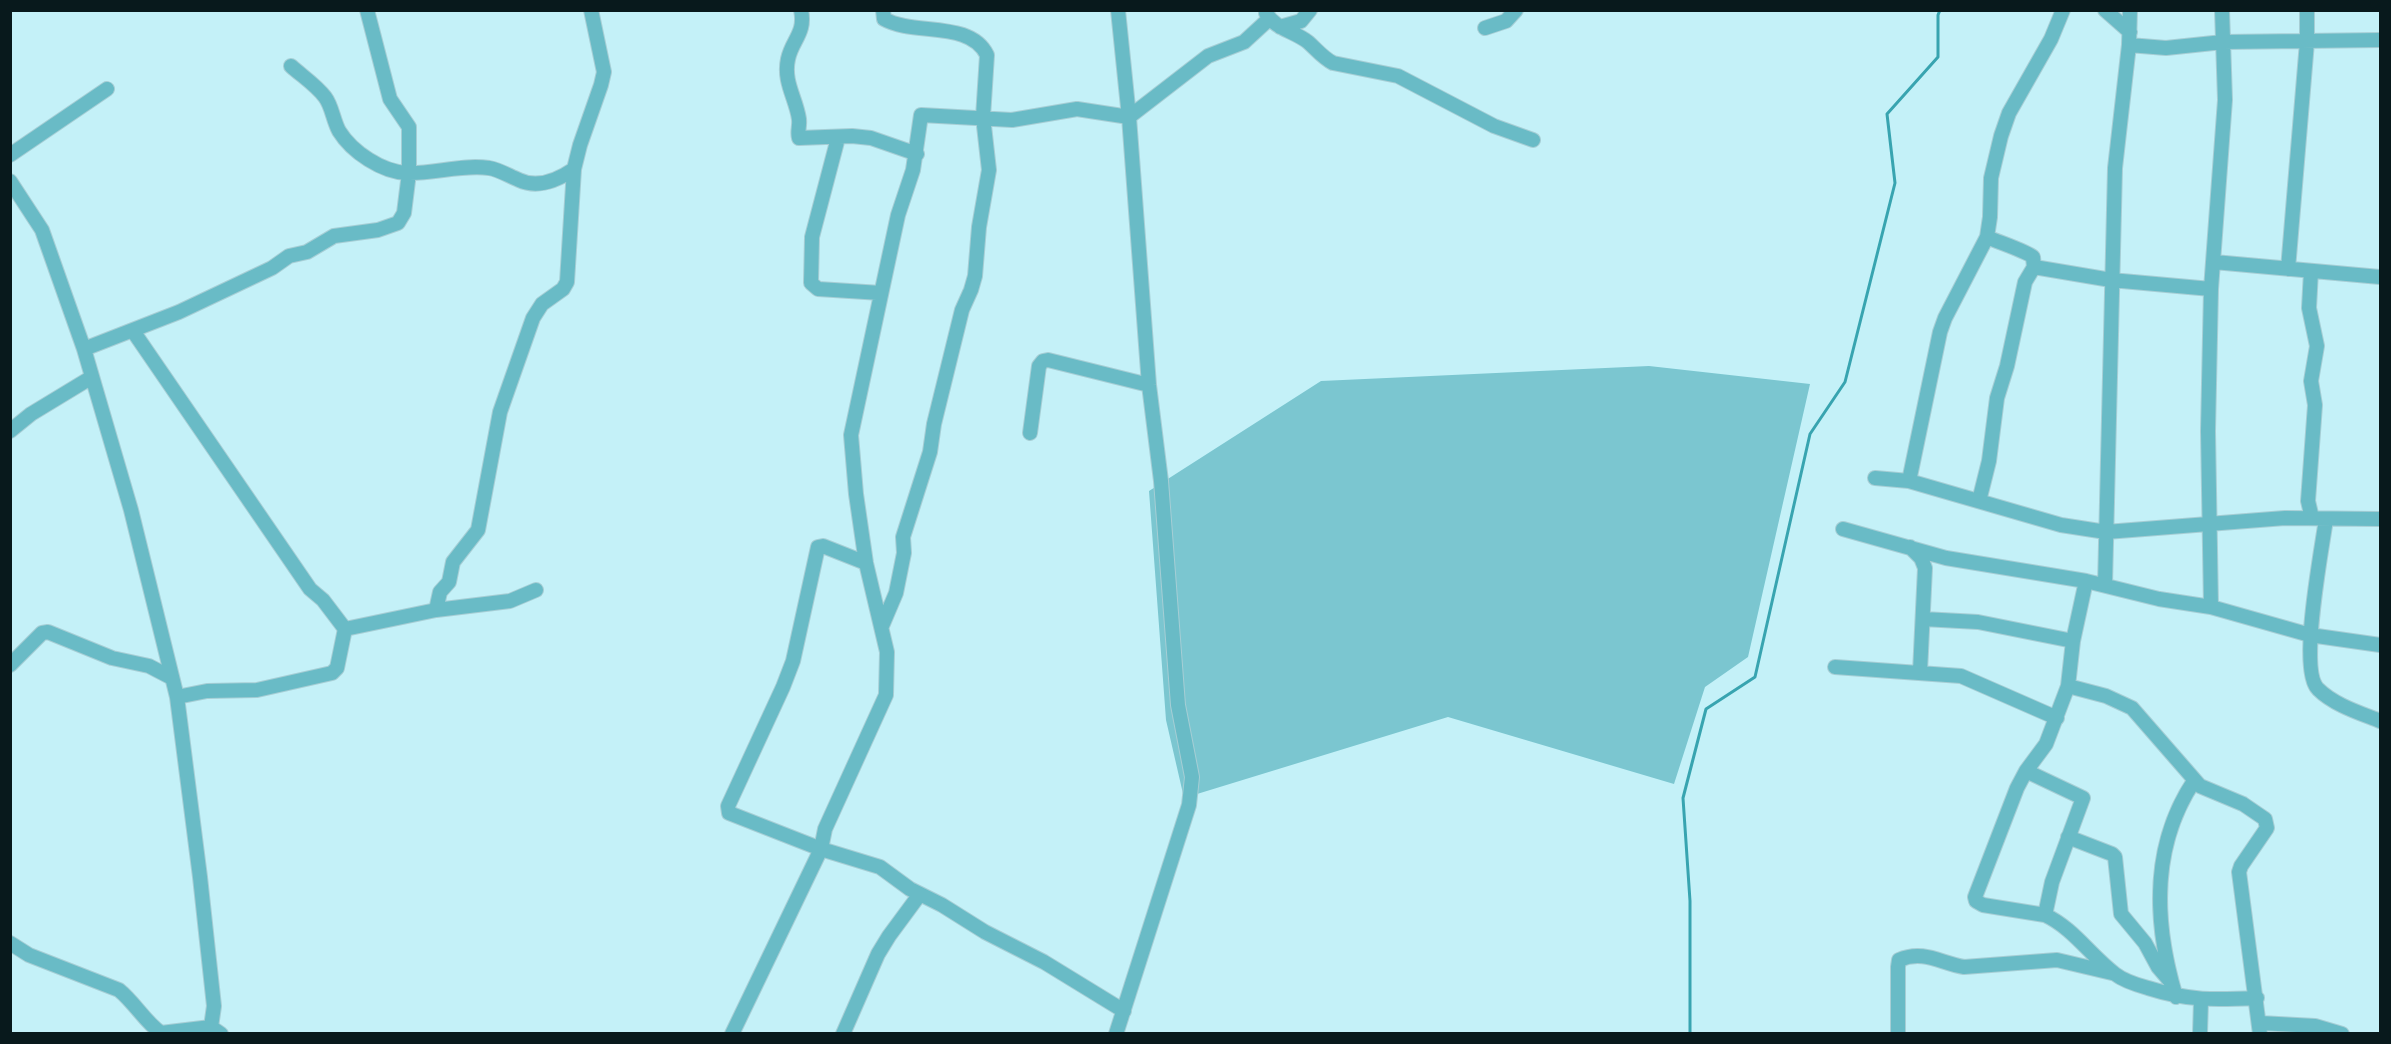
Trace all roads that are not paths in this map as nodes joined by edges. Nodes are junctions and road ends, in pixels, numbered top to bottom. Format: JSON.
{"nodes":[{"id":1,"x":367,"y":10,"type":"edge"},
{"id":2,"x":591,"y":10,"type":"edge"},
{"id":3,"x":801,"y":10,"type":"edge"},
{"id":4,"x":883,"y":10,"type":"edge"},
{"id":5,"x":1129,"y":10,"type":"edge"},
{"id":6,"x":1310,"y":10,"type":"edge"},
{"id":7,"x":1516,"y":10,"type":"edge"},
{"id":8,"x":2062,"y":10,"type":"edge"},
{"id":9,"x":2105,"y":10,"type":"edge"},
{"id":10,"x":2130,"y":10,"type":"edge"},
{"id":11,"x":2223,"y":10,"type":"edge"},
{"id":12,"x":2307,"y":10,"type":"edge"},
{"id":13,"x":1119,"y":17,"type":"edge"},
{"id":14,"x":1271,"y":19,"type":"edge"},
{"id":15,"x":1485,"y":28,"type":"dead end"},
{"id":16,"x":2130,"y":39,"type":"junction"},
{"id":17,"x":2380,"y":40,"type":"edge"},
{"id":18,"x":2223,"y":42,"type":"junction"},
{"id":19,"x":2307,"y":42,"type":"junction"},
{"id":20,"x":291,"y":66,"type":"dead end"},
{"id":21,"x":107,"y":89,"type":"dead end"},
{"id":22,"x":983,"y":117,"type":"junction"},
{"id":23,"x":1129,"y":117,"type":"junction"},
{"id":24,"x":838,"y":138,"type":"junction"},
{"id":25,"x":1533,"y":140,"type":"dead end"},
{"id":26,"x":916,"y":154,"type":"junction"},
{"id":27,"x":10,"y":155,"type":"edge"},
{"id":28,"x":574,"y":169,"type":"junction"},
{"id":29,"x":409,"y":173,"type":"junction"},
{"id":30,"x":10,"y":181,"type":"edge"},
{"id":31,"x":1987,"y":237,"type":"junction"},
{"id":32,"x":2214,"y":262,"type":"junction"},
{"id":33,"x":2034,"y":267,"type":"junction"},
{"id":34,"x":2288,"y":269,"type":"junction"},
{"id":35,"x":2311,"y":271,"type":"junction"},
{"id":36,"x":2380,"y":277,"type":"edge"},
{"id":37,"x":2111,"y":280,"type":"junction"},
{"id":38,"x":2211,"y":289,"type":"junction"},
{"id":39,"x":881,"y":293,"type":"junction"},
{"id":40,"x":133,"y":332,"type":"junction"},
{"id":41,"x":84,"y":349,"type":"junction"},
{"id":42,"x":92,"y":377,"type":"junction"},
{"id":43,"x":1149,"y":385,"type":"junction"},
{"id":44,"x":10,"y":431,"type":"edge"},
{"id":45,"x":1030,"y":433,"type":"dead end"},
{"id":46,"x":1875,"y":477,"type":"dead end"},
{"id":47,"x":1909,"y":481,"type":"junction"},
{"id":48,"x":1979,"y":501,"type":"junction"},
{"id":49,"x":2312,"y":518,"type":"junction"},
{"id":50,"x":2326,"y":519,"type":"junction"},
{"id":51,"x":2380,"y":519,"type":"edge"},
{"id":52,"x":2209,"y":523,"type":"junction"},
{"id":53,"x":1842,"y":529,"type":"dead end"},
{"id":54,"x":2106,"y":532,"type":"junction"},
{"id":55,"x":1908,"y":546,"type":"junction"},
{"id":56,"x":866,"y":563,"type":"junction"},
{"id":57,"x":2086,"y":581,"type":"junction"},
{"id":58,"x":2105,"y":585,"type":"junction"},
{"id":59,"x":536,"y":590,"type":"dead end"},
{"id":60,"x":2211,"y":607,"type":"junction"},
{"id":61,"x":436,"y":610,"type":"junction"},
{"id":62,"x":1923,"y":619,"type":"junction"},
{"id":63,"x":882,"y":626,"type":"junction"},
{"id":64,"x":345,"y":629,"type":"junction"},
{"id":65,"x":2310,"y":635,"type":"junction"},
{"id":66,"x":2073,"y":641,"type":"junction"},
{"id":67,"x":2380,"y":645,"type":"edge"},
{"id":68,"x":10,"y":664,"type":"edge"},
{"id":69,"x":1835,"y":667,"type":"dead end"},
{"id":70,"x":1920,"y":672,"type":"junction"},
{"id":71,"x":172,"y":678,"type":"junction"},
{"id":72,"x":2068,"y":686,"type":"junction"},
{"id":73,"x":177,"y":697,"type":"junction"},
{"id":74,"x":2057,"y":718,"type":"junction"},
{"id":75,"x":2380,"y":721,"type":"edge"},
{"id":76,"x":2026,"y":771,"type":"junction"},
{"id":77,"x":2194,"y":781,"type":"junction"},
{"id":78,"x":2068,"y":837,"type":"junction"},
{"id":79,"x":821,"y":849,"type":"junction"},
{"id":80,"x":920,"y":894,"type":"junction"},
{"id":81,"x":2045,"y":915,"type":"junction"},
{"id":82,"x":10,"y":943,"type":"edge"},
{"id":83,"x":2114,"y":973,"type":"junction"},
{"id":84,"x":2171,"y":983,"type":"junction"},
{"id":85,"x":2176,"y":997,"type":"junction"},
{"id":86,"x":2257,"y":998,"type":"junction"},
{"id":87,"x":2201,"y":1000,"type":"junction"},
{"id":88,"x":1124,"y":1011,"type":"junction"},
{"id":89,"x":2260,"y":1028,"type":"edge"},
{"id":90,"x":214,"y":1031,"type":"edge"},
{"id":91,"x":732,"y":1034,"type":"edge"},
{"id":92,"x":843,"y":1034,"type":"edge"},
{"id":93,"x":1116,"y":1034,"type":"edge"},
{"id":94,"x":1898,"y":1034,"type":"edge"},
{"id":95,"x":2200,"y":1034,"type":"edge"},
{"id":96,"x":2342,"y":1034,"type":"edge"}],
"edges":[{"from":1,"to":29,"type":"street"},
{"from":2,"to":28,"type":"street"},
{"from":3,"to":24,"type":"street"},
{"from":4,"to":22,"type":"street"},
{"from":5,"to":13,"type":"street"},
{"from":6,"to":14,"type":"street"},
{"from":7,"to":15,"type":"street"},
{"from":8,"to":31,"type":"street"},
{"from":9,"to":16,"type":"street"},
{"from":10,"to":16,"type":"street"},
{"from":11,"to":18,"type":"street"},
{"from":12,"to":19,"type":"street"},
{"from":13,"to":23,"type":"street"},
{"from":14,"to":23,"type":"street"},
{"from":14,"to":25,"type":"street"},
{"from":16,"to":18,"type":"street"},
{"from":16,"to":37,"type":"street"},
{"from":17,"to":19,"type":"street"},
{"from":18,"to":19,"type":"street"},
{"from":18,"to":32,"type":"street"},
{"from":19,"to":34,"type":"street"},
{"from":20,"to":29,"type":"street"},
{"from":21,"to":27,"type":"street"},
{"from":22,"to":23,"type":"street"},
{"from":22,"to":26,"type":"street"},
{"from":22,"to":63,"type":"street"},
{"from":23,"to":43,"type":"street"},
{"from":24,"to":26,"type":"street"},
{"from":24,"to":39,"type":"street"},
{"from":26,"to":39,"type":"street"},
{"from":28,"to":29,"type":"street"},
{"from":28,"to":61,"type":"street"},
{"from":29,"to":40,"type":"street"},
{"from":30,"to":41,"type":"street"},
{"from":31,"to":33,"type":"street"},
{"from":31,"to":47,"type":"street"},
{"from":32,"to":34,"type":"street"},
{"from":32,"to":38,"type":"street"},
{"from":33,"to":37,"type":"street"},
{"from":33,"to":48,"type":"street"},
{"from":34,"to":35,"type":"street"},
{"from":35,"to":36,"type":"street"},
{"from":35,"to":49,"type":"street"},
{"from":37,"to":38,"type":"street"},
{"from":37,"to":54,"type":"street"},
{"from":38,"to":52,"type":"street"},
{"from":39,"to":56,"type":"street"},
{"from":40,"to":41,"type":"street"},
{"from":40,"to":64,"type":"street"},
{"from":41,"to":42,"type":"street"},
{"from":42,"to":44,"type":"street"},
{"from":42,"to":71,"type":"street"},
{"from":43,"to":45,"type":"street"},
{"from":43,"to":88,"type":"street"},
{"from":46,"to":47,"type":"street"},
{"from":47,"to":48,"type":"street"},
{"from":48,"to":54,"type":"street"},
{"from":49,"to":50,"type":"street"},
{"from":49,"to":52,"type":"street"},
{"from":50,"to":51,"type":"street"},
{"from":50,"to":65,"type":"street"},
{"from":52,"to":54,"type":"street"},
{"from":52,"to":60,"type":"street"},
{"from":53,"to":55,"type":"street"},
{"from":54,"to":58,"type":"street"},
{"from":55,"to":57,"type":"street"},
{"from":55,"to":62,"type":"street"},
{"from":56,"to":63,"type":"street"},
{"from":56,"to":79,"type":"street"},
{"from":57,"to":58,"type":"street"},
{"from":57,"to":66,"type":"street"},
{"from":58,"to":60,"type":"street"},
{"from":59,"to":61,"type":"street"},
{"from":60,"to":65,"type":"street"},
{"from":61,"to":64,"type":"street"},
{"from":62,"to":66,"type":"street"},
{"from":62,"to":70,"type":"street"},
{"from":63,"to":79,"type":"street"},
{"from":64,"to":73,"type":"street"},
{"from":65,"to":67,"type":"street"},
{"from":65,"to":75,"type":"street"},
{"from":66,"to":72,"type":"street"},
{"from":68,"to":71,"type":"street"},
{"from":69,"to":70,"type":"street"},
{"from":70,"to":74,"type":"street"},
{"from":71,"to":73,"type":"street"},
{"from":72,"to":74,"type":"street"},
{"from":72,"to":77,"type":"street"},
{"from":73,"to":90,"type":"street"},
{"from":74,"to":76,"type":"street"},
{"from":76,"to":78,"type":"street"},
{"from":76,"to":81,"type":"street"},
{"from":77,"to":84,"type":"street"},
{"from":77,"to":86,"type":"street"},
{"from":78,"to":81,"type":"street"},
{"from":78,"to":84,"type":"street"},
{"from":79,"to":80,"type":"street"},
{"from":79,"to":91,"type":"street"},
{"from":80,"to":88,"type":"street"},
{"from":80,"to":92,"type":"street"},
{"from":81,"to":83,"type":"street"},
{"from":82,"to":90,"type":"street"},
{"from":83,"to":85,"type":"street"},
{"from":83,"to":94,"type":"street"},
{"from":84,"to":85,"type":"street"},
{"from":85,"to":87,"type":"street"},
{"from":86,"to":87,"type":"street"},
{"from":86,"to":89,"type":"street"},
{"from":87,"to":95,"type":"street"},
{"from":88,"to":93,"type":"street"},
{"from":89,"to":96,"type":"street"}]}
